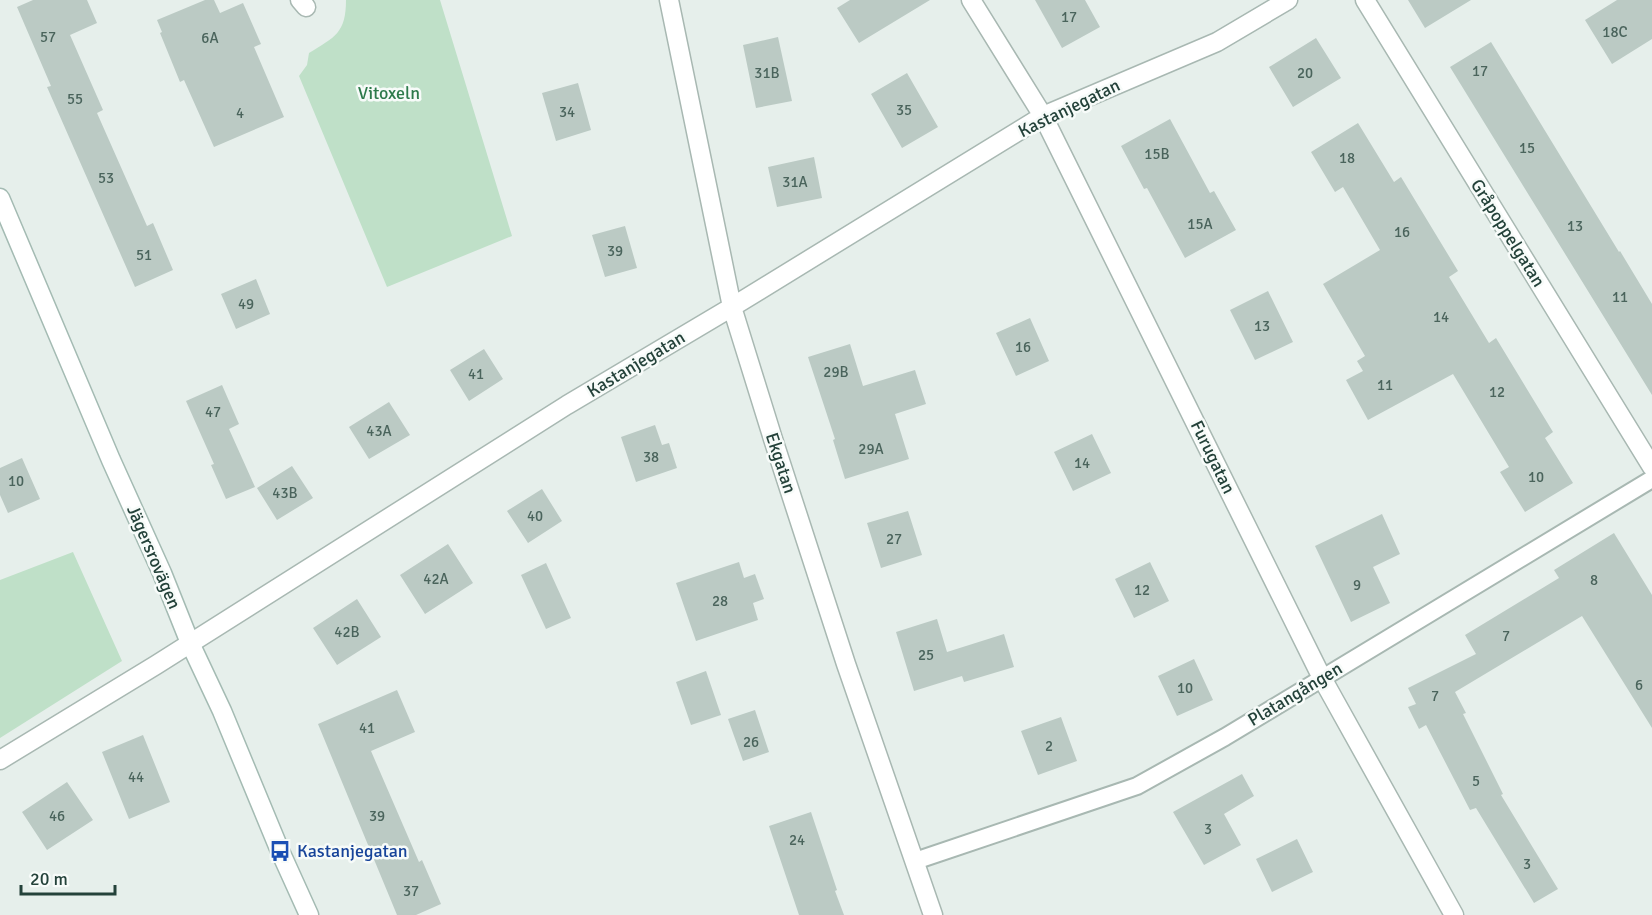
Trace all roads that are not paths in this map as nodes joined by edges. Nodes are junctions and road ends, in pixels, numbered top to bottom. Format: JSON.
{"nodes":[{"id":1,"x":669,"y":0,"type":"edge"},
{"id":2,"x":971,"y":0,"type":"edge"},
{"id":3,"x":1288,"y":0,"type":"edge"},
{"id":4,"x":1365,"y":0,"type":"edge"},
{"id":5,"x":1043,"y":116,"type":"junction"},
{"id":6,"x":0,"y":198,"type":"edge"},
{"id":7,"x":732,"y":307,"type":"junction"},
{"id":8,"x":1652,"y":467,"type":"edge"},
{"id":9,"x":1652,"y":479,"type":"edge"},
{"id":10,"x":190,"y":643,"type":"junction"},
{"id":11,"x":1322,"y":678,"type":"junction"},
{"id":12,"x":0,"y":760,"type":"edge"},
{"id":13,"x":915,"y":861,"type":"junction"},
{"id":14,"x":309,"y":915,"type":"edge"},
{"id":15,"x":933,"y":915,"type":"edge"},
{"id":16,"x":1454,"y":915,"type":"edge"}],
"edges":[{"from":1,"to":7,"type":"street","name":"Ekgatan"},
{"from":2,"to":5,"type":"street","name":"Furugatan"},
{"from":3,"to":5,"type":"street","name":"Kastanjegatan"},
{"from":4,"to":8,"type":"street","name":"Gråpoppelgatan"},
{"from":5,"to":7,"type":"street","name":"Kastanjegatan"},
{"from":5,"to":11,"type":"street","name":"Furugatan"},
{"from":6,"to":10,"type":"street","name":"Jägersrovägen"},
{"from":7,"to":10,"type":"street","name":"Kastanjegatan"},
{"from":7,"to":13,"type":"street","name":"Ekgatan"},
{"from":9,"to":11,"type":"lane","name":"Platangången"},
{"from":10,"to":12,"type":"street","name":"Kastanjegatan"},
{"from":10,"to":14,"type":"street","name":"Jägersrovägen"},
{"from":11,"to":13,"type":"lane","name":"Platangången"},
{"from":11,"to":16,"type":"street","name":"Furugatan"},
{"from":13,"to":15,"type":"street","name":"Ekgatan"}]}
